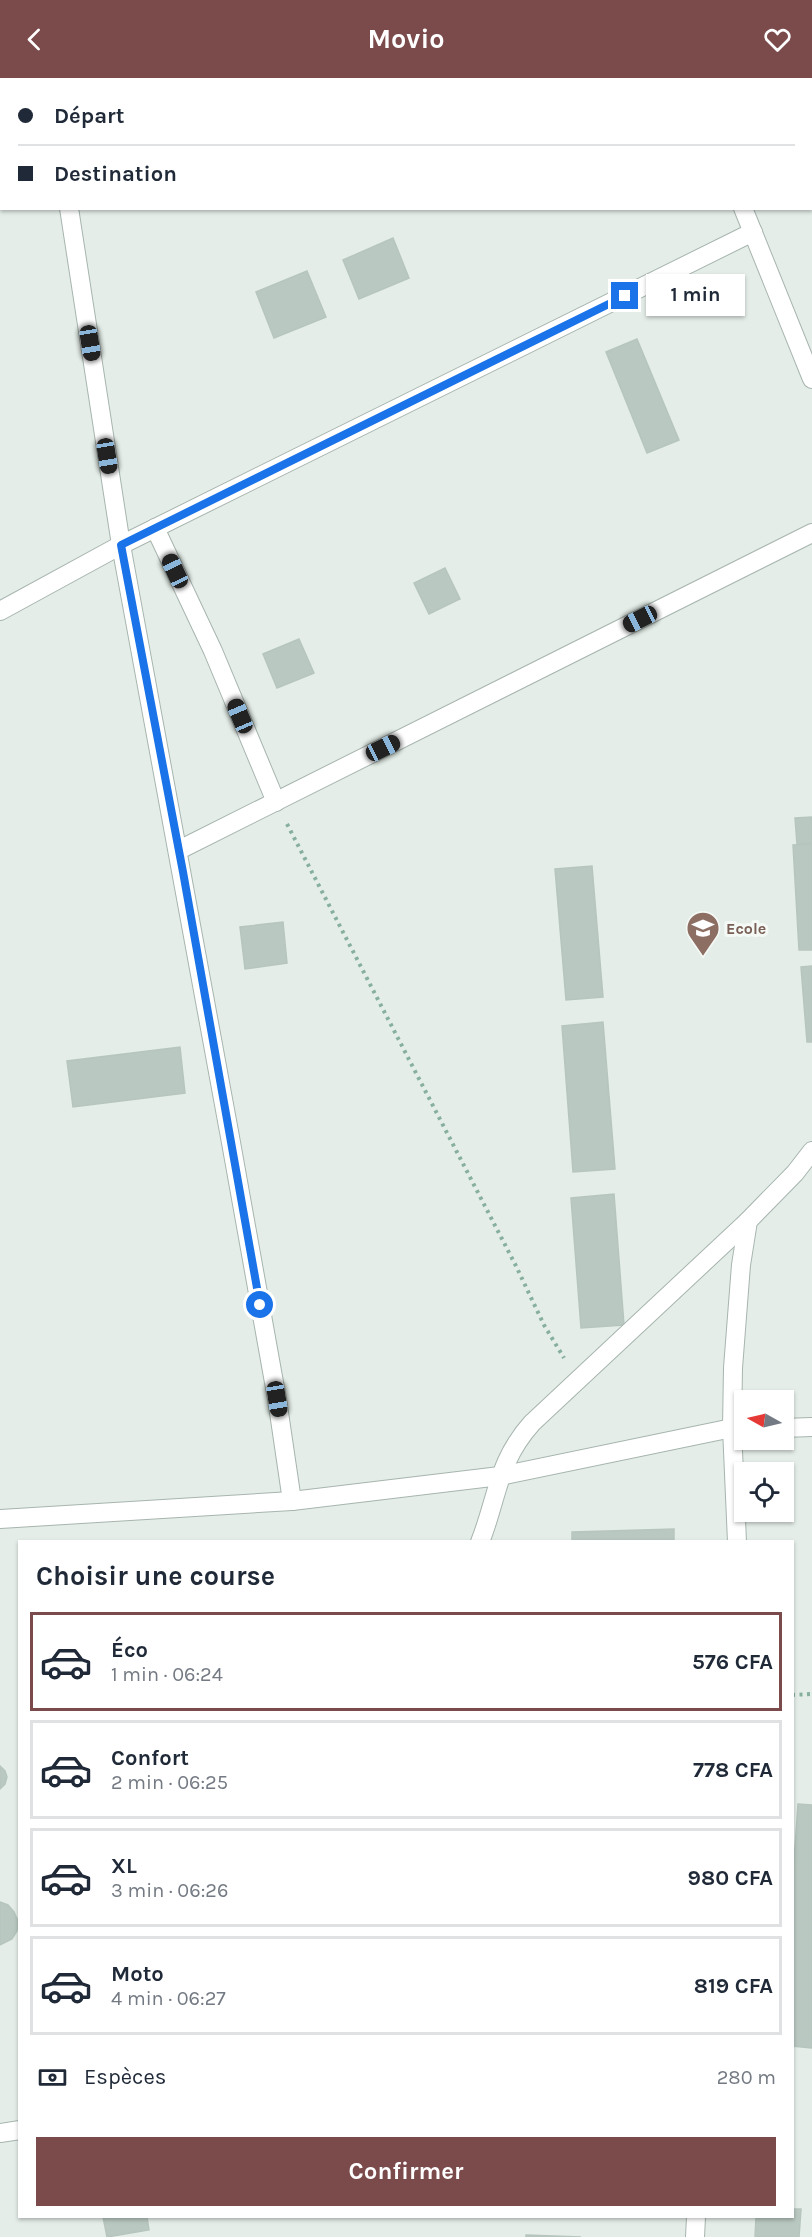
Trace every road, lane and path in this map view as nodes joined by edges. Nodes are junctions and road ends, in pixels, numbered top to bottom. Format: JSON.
{"nodes":[{"id":1,"x":69,"y":210,"type":"edge"},
{"id":2,"x":744,"y":210,"type":"edge"},
{"id":3,"x":753,"y":232,"type":"junction"},
{"id":4,"x":812,"y":379,"type":"edge"},
{"id":5,"x":155,"y":528,"type":"junction"},
{"id":6,"x":812,"y":533,"type":"edge"},
{"id":7,"x":121,"y":545,"type":"junction"},
{"id":8,"x":0,"y":611,"type":"edge"},
{"id":9,"x":276,"y":802,"type":"junction"},
{"id":10,"x":178,"y":850,"type":"junction"},
{"id":11,"x":812,"y":1151,"type":"edge"},
{"id":12,"x":748,"y":1221,"type":"junction"},
{"id":13,"x":578,"y":1380,"type":"junction"},
{"id":14,"x":735,"y":1390,"type":"edge"},
{"id":15,"x":812,"y":1427,"type":"edge"},
{"id":16,"x":794,"y":1428,"type":"edge"},
{"id":17,"x":734,"y":1429,"type":"edge"},
{"id":18,"x":738,"y":1450,"type":"edge"},
{"id":19,"x":500,"y":1476,"type":"junction"},
{"id":20,"x":292,"y":1501,"type":"junction"},
{"id":21,"x":0,"y":1519,"type":"edge"},
{"id":22,"x":481,"y":1540,"type":"edge"},
{"id":23,"x":737,"y":1540,"type":"edge"},
{"id":24,"x":812,"y":1694,"type":"edge"},
{"id":25,"x":794,"y":1695,"type":"edge"},
{"id":26,"x":18,"y":2130,"type":"edge"},
{"id":27,"x":0,"y":2133,"type":"edge"},
{"id":28,"x":696,"y":2218,"type":"edge"},
{"id":29,"x":695,"y":2237,"type":"edge"}],
"edges":[{"from":1,"to":7,"type":"street"},
{"from":2,"to":3,"type":"street"},
{"from":3,"to":4,"type":"street"},
{"from":3,"to":5,"type":"street"},
{"from":5,"to":7,"type":"street"},
{"from":5,"to":9,"type":"street"},
{"from":6,"to":9,"type":"street"},
{"from":7,"to":8,"type":"street"},
{"from":7,"to":10,"type":"street"},
{"from":9,"to":10,"type":"street"},
{"from":9,"to":13,"type":"path"},
{"from":10,"to":20,"type":"street"},
{"from":11,"to":12,"type":"street"},
{"from":12,"to":13,"type":"street"},
{"from":12,"to":14,"type":"street"},
{"from":13,"to":19,"type":"street"},
{"from":15,"to":16,"type":"street"},
{"from":17,"to":19,"type":"street"},
{"from":18,"to":23,"type":"street"},
{"from":19,"to":20,"type":"street"},
{"from":19,"to":22,"type":"street"},
{"from":20,"to":21,"type":"street"},
{"from":24,"to":25,"type":"path"},
{"from":26,"to":27,"type":"street"},
{"from":28,"to":29,"type":"street"}]}
